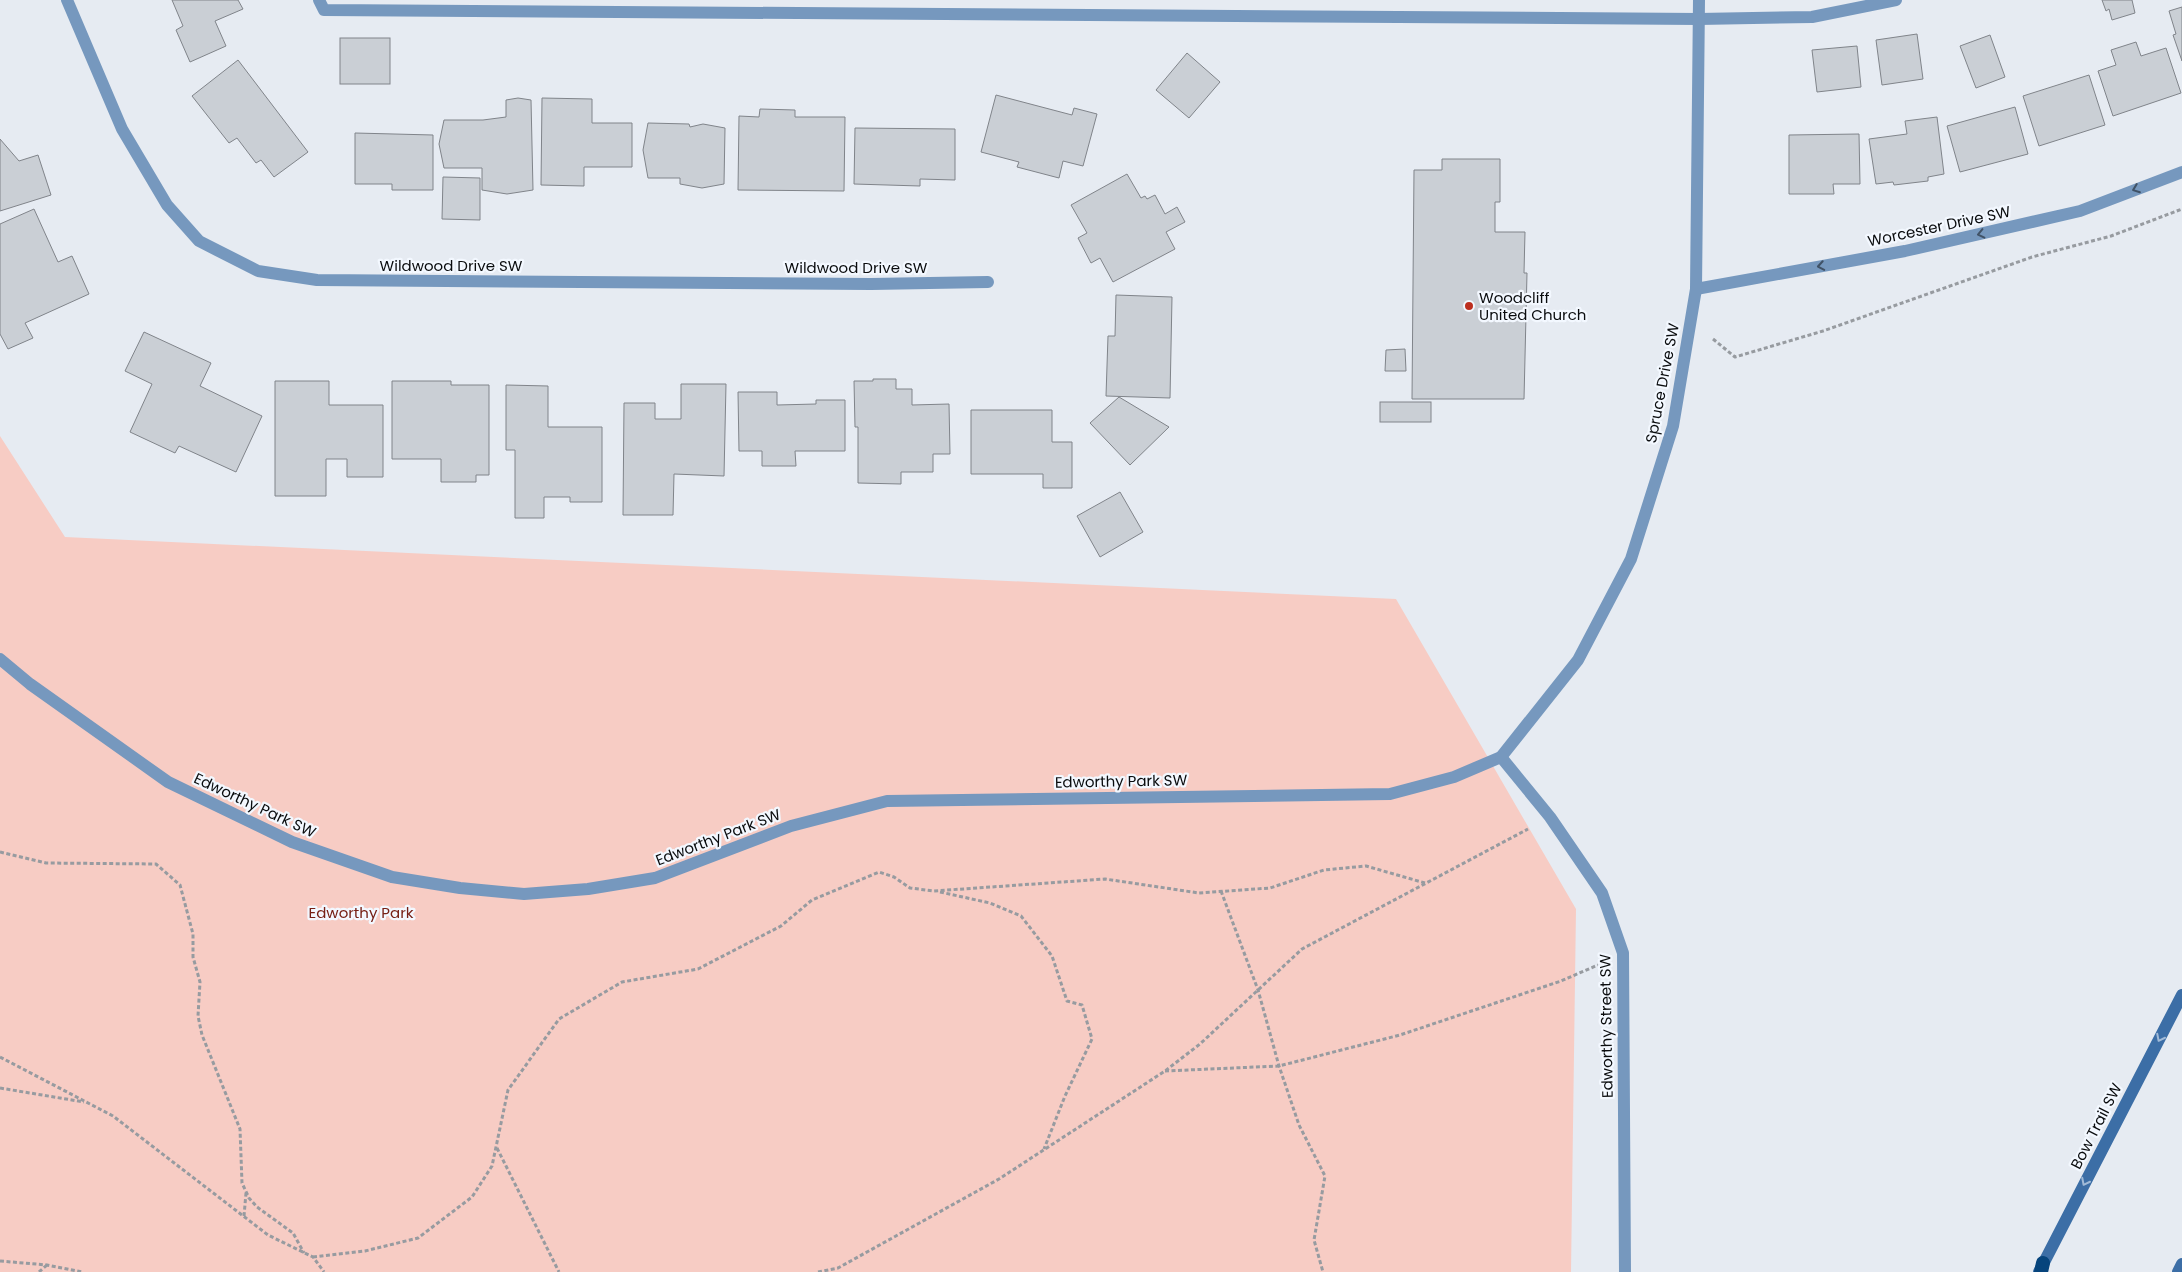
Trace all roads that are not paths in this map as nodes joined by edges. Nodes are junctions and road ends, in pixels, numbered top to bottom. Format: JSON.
{"nodes":[{"id":1,"x":67,"y":0,"type":"edge"},
{"id":2,"x":319,"y":0,"type":"edge"},
{"id":3,"x":1699,"y":0,"type":"edge"},
{"id":4,"x":1896,"y":0,"type":"edge"},
{"id":5,"x":1699,"y":19,"type":"junction"},
{"id":6,"x":2182,"y":172,"type":"edge"},
{"id":7,"x":988,"y":282,"type":"dead end"},
{"id":8,"x":1696,"y":289,"type":"junction"},
{"id":9,"x":0,"y":659,"type":"edge"},
{"id":10,"x":1502,"y":757,"type":"junction"},
{"id":11,"x":2182,"y":995,"type":"edge"},
{"id":12,"x":2182,"y":1264,"type":"edge"},
{"id":13,"x":2041,"y":1269,"type":"edge"},
{"id":14,"x":1626,"y":1272,"type":"edge"},
{"id":15,"x":2178,"y":1272,"type":"edge"}],
"edges":[{"from":1,"to":7,"type":"street","name":"Wildwood Drive SW"},
{"from":2,"to":5,"type":"street"},
{"from":3,"to":5,"type":"street","name":"Spruce Drive SW"},
{"from":4,"to":5,"type":"street"},
{"from":5,"to":8,"type":"street","name":"Spruce Drive SW"},
{"from":6,"to":8,"type":"street","name":"Worcester Drive SW","one_way":true},
{"from":8,"to":10,"type":"street","name":"Spruce Drive SW"},
{"from":9,"to":10,"type":"street","name":"Edworthy Park SW"},
{"from":10,"to":14,"type":"street","name":"Edworthy Street SW"},
{"from":11,"to":13,"type":"main road","name":"Bow Trail SW","one_way":true},
{"from":12,"to":15,"type":"main road"}]}
